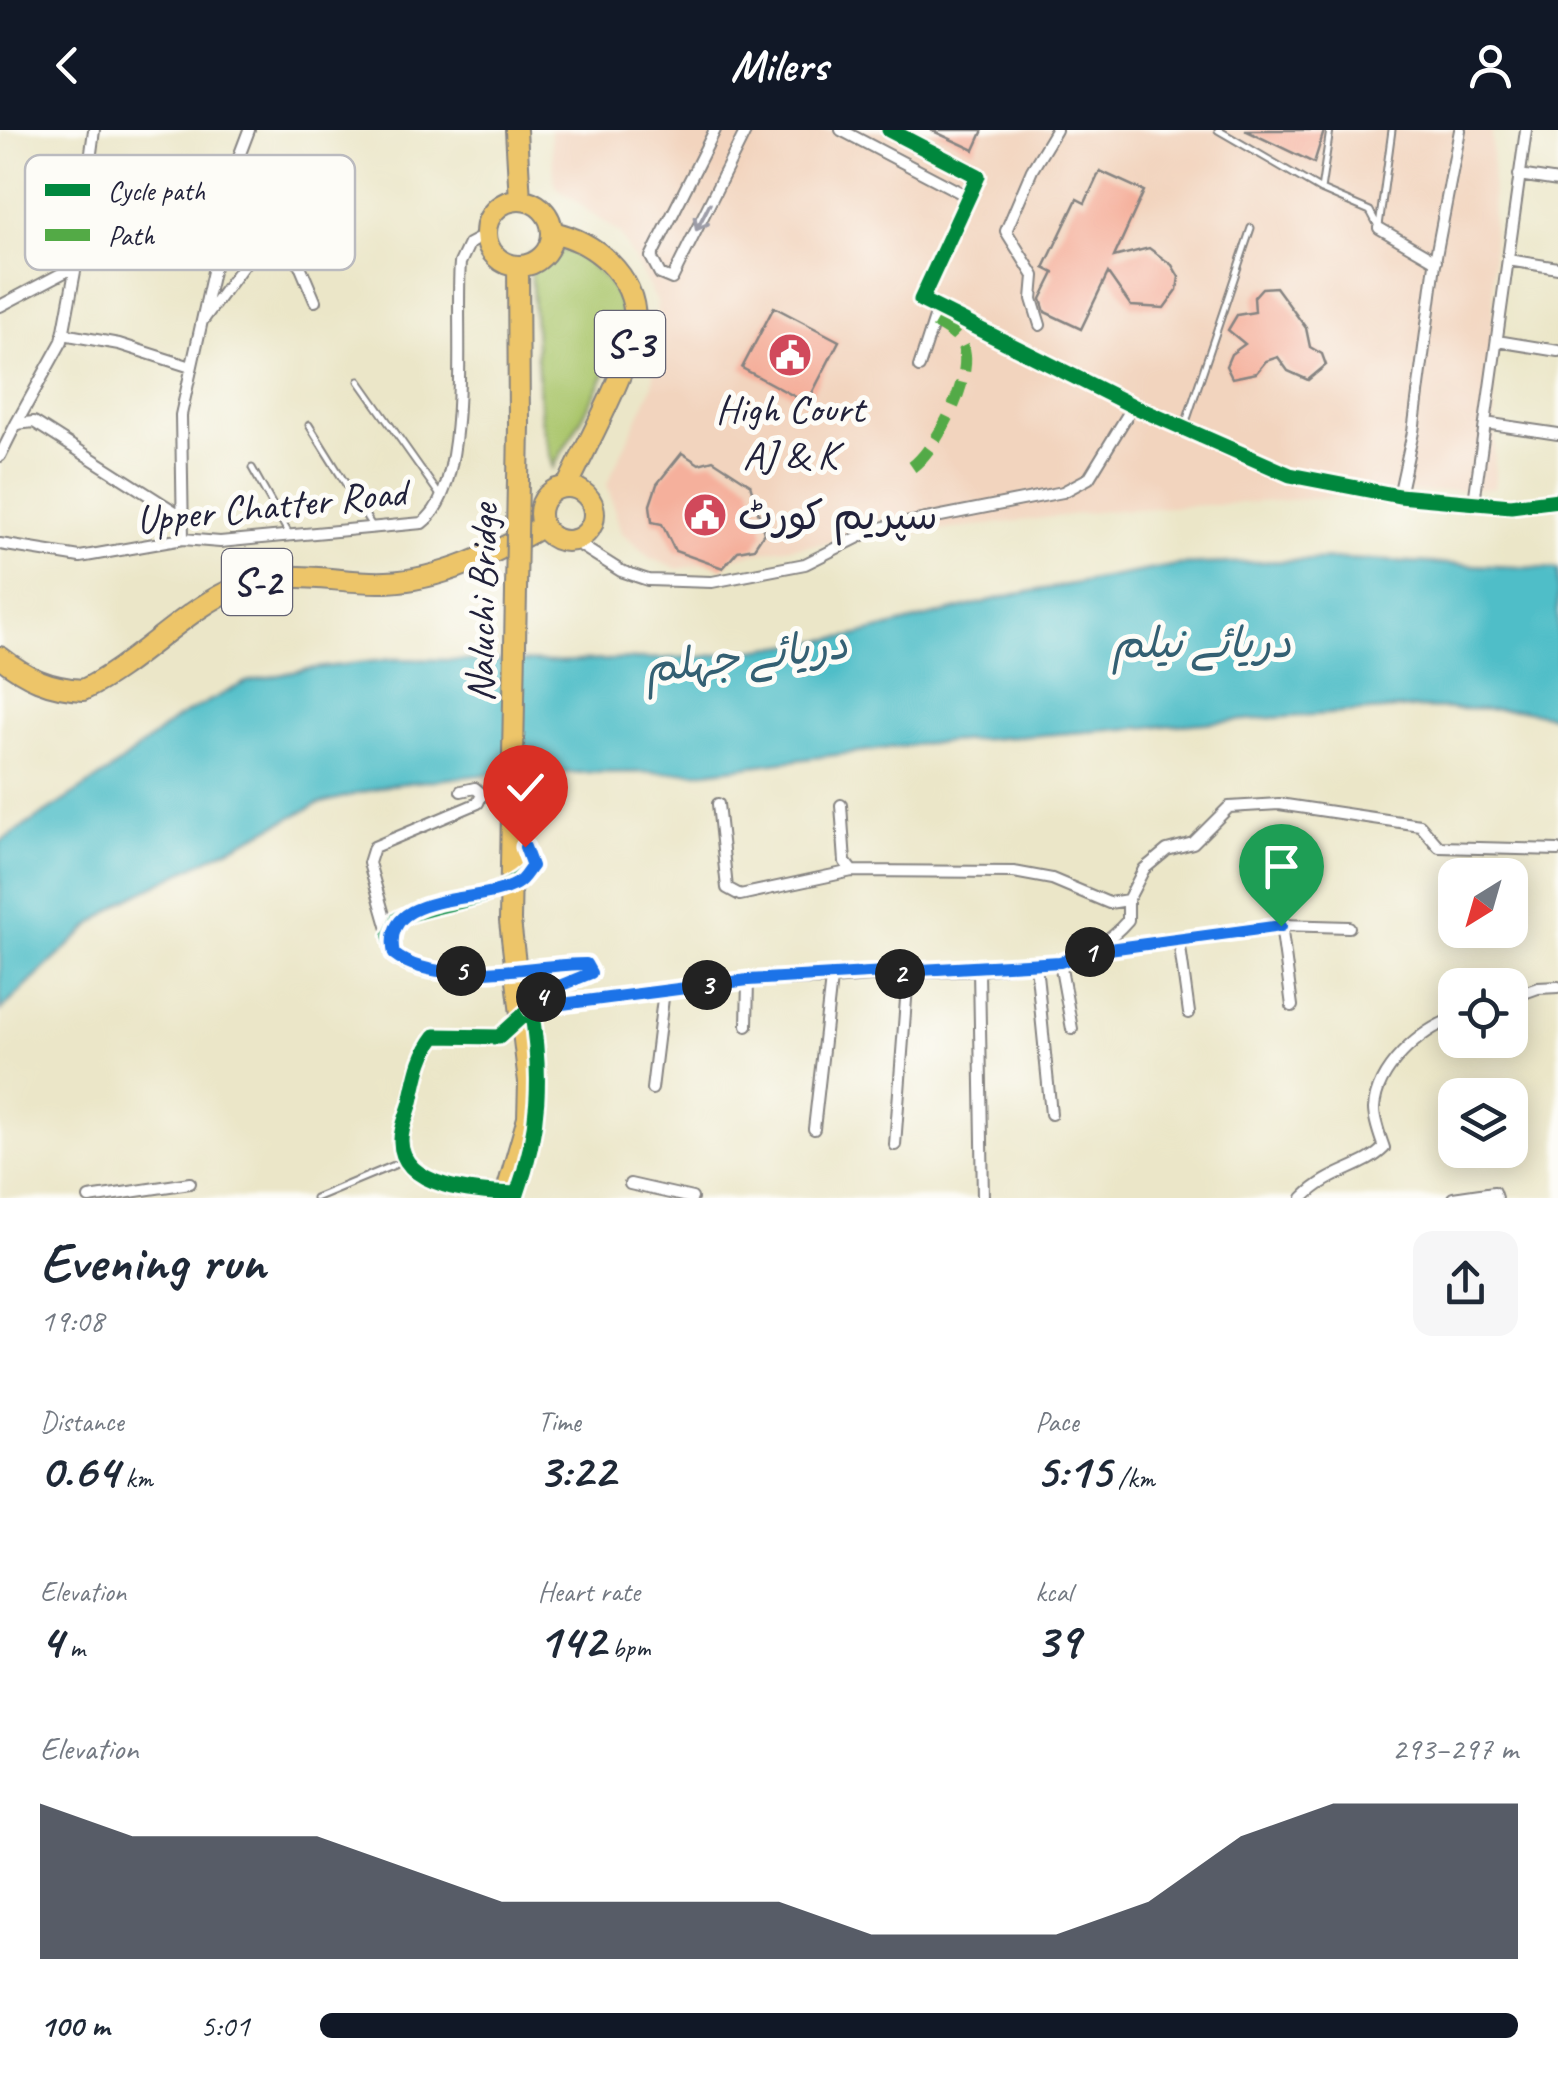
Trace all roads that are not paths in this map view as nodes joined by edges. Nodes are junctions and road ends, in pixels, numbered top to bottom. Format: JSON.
{"nodes":[{"id":1,"x":94,"y":130,"type":"edge"},
{"id":2,"x":248,"y":130,"type":"edge"},
{"id":3,"x":516,"y":130,"type":"edge"},
{"id":4,"x":715,"y":130,"type":"edge"},
{"id":5,"x":746,"y":130,"type":"edge"},
{"id":6,"x":841,"y":130,"type":"edge"},
{"id":7,"x":889,"y":130,"type":"edge"},
{"id":8,"x":1056,"y":130,"type":"edge"},
{"id":9,"x":1218,"y":130,"type":"edge"},
{"id":10,"x":1330,"y":130,"type":"edge"},
{"id":11,"x":1392,"y":130,"type":"edge"},
{"id":12,"x":1460,"y":130,"type":"edge"},
{"id":13,"x":1526,"y":130,"type":"edge"},
{"id":14,"x":91,"y":155,"type":"edge"},
{"id":15,"x":242,"y":155,"type":"edge"},
{"id":16,"x":1519,"y":175,"type":"junction"},
{"id":17,"x":1558,"y":181,"type":"edge"},
{"id":18,"x":1321,"y":190,"type":"junction"},
{"id":19,"x":967,"y":196,"type":"junction"},
{"id":20,"x":520,"y":200,"type":"junction"},
{"id":21,"x":1251,"y":228,"type":"dead end"},
{"id":22,"x":1378,"y":228,"type":"junction"},
{"id":23,"x":552,"y":232,"type":"junction"},
{"id":24,"x":486,"y":235,"type":"junction"},
{"id":25,"x":1508,"y":260,"type":"junction"},
{"id":26,"x":1436,"y":261,"type":"junction"},
{"id":27,"x":518,"y":266,"type":"junction"},
{"id":28,"x":1558,"y":268,"type":"edge"},
{"id":29,"x":68,"y":270,"type":"edge"},
{"id":30,"x":75,"y":270,"type":"edge"},
{"id":31,"x":213,"y":270,"type":"edge"},
{"id":32,"x":240,"y":270,"type":"edge"},
{"id":33,"x":302,"y":270,"type":"edge"},
{"id":34,"x":315,"y":301,"type":"dead end"},
{"id":35,"x":0,"y":306,"type":"edge"},
{"id":36,"x":938,"y":308,"type":"junction"},
{"id":37,"x":199,"y":324,"type":"junction"},
{"id":38,"x":1040,"y":325,"type":"dead end"},
{"id":39,"x":63,"y":334,"type":"junction"},
{"id":40,"x":1497,"y":340,"type":"junction"},
{"id":41,"x":1558,"y":351,"type":"edge"},
{"id":42,"x":190,"y":367,"type":"junction"},
{"id":43,"x":919,"y":368,"type":"dead end"},
{"id":44,"x":358,"y":381,"type":"dead end"},
{"id":45,"x":1133,"y":406,"type":"junction"},
{"id":46,"x":1486,"y":423,"type":"junction"},
{"id":47,"x":16,"y":424,"type":"junction"},
{"id":48,"x":308,"y":425,"type":"dead end"},
{"id":49,"x":1184,"y":428,"type":"junction"},
{"id":50,"x":1558,"y":434,"type":"edge"},
{"id":51,"x":0,"y":456,"type":"edge"},
{"id":52,"x":252,"y":468,"type":"dead end"},
{"id":53,"x":567,"y":488,"type":"junction"},
{"id":54,"x":1399,"y":496,"type":"junction"},
{"id":55,"x":443,"y":499,"type":"junction"},
{"id":56,"x":1558,"y":500,"type":"edge"},
{"id":57,"x":1474,"y":502,"type":"junction"},
{"id":58,"x":180,"y":515,"type":"junction"},
{"id":59,"x":544,"y":526,"type":"junction"},
{"id":60,"x":374,"y":528,"type":"junction"},
{"id":61,"x":289,"y":534,"type":"junction"},
{"id":62,"x":183,"y":539,"type":"junction"},
{"id":63,"x":572,"y":540,"type":"junction"},
{"id":64,"x":0,"y":544,"type":"edge"},
{"id":65,"x":0,"y":657,"type":"edge"},
{"id":66,"x":461,"y":791,"type":"dead end"},
{"id":67,"x":718,"y":804,"type":"dead end"},
{"id":68,"x":841,"y":805,"type":"dead end"},
{"id":69,"x":525,"y":847,"type":"dead end"},
{"id":70,"x":1558,"y":850,"type":"edge"},
{"id":71,"x":852,"y":871,"type":"junction"},
{"id":72,"x":1128,"y":900,"type":"junction"},
{"id":73,"x":1281,"y":926,"type":"junction"},
{"id":74,"x":1349,"y":927,"type":"dead end"},
{"id":75,"x":390,"y":936,"type":"junction"},
{"id":76,"x":1179,"y":940,"type":"junction"},
{"id":77,"x":1094,"y":951,"type":"junction"},
{"id":78,"x":1060,"y":962,"type":"junction"},
{"id":79,"x":1036,"y":964,"type":"junction"},
{"id":80,"x":979,"y":970,"type":"junction"},
{"id":81,"x":908,"y":973,"type":"junction"},
{"id":82,"x":831,"y":978,"type":"junction"},
{"id":83,"x":748,"y":980,"type":"junction"},
{"id":84,"x":1558,"y":987,"type":"edge"},
{"id":85,"x":664,"y":990,"type":"junction"},
{"id":86,"x":1528,"y":992,"type":"edge"},
{"id":87,"x":1292,"y":1006,"type":"dead end"},
{"id":88,"x":531,"y":1008,"type":"junction"},
{"id":89,"x":1190,"y":1014,"type":"dead end"},
{"id":90,"x":747,"y":1026,"type":"dead end"},
{"id":91,"x":1438,"y":1028,"type":"edge"},
{"id":92,"x":1072,"y":1029,"type":"dead end"},
{"id":93,"x":652,"y":1088,"type":"dead end"},
{"id":94,"x":1051,"y":1114,"type":"dead end"},
{"id":95,"x":814,"y":1129,"type":"dead end"},
{"id":96,"x":895,"y":1146,"type":"dead end"},
{"id":97,"x":404,"y":1161,"type":"junction"},
{"id":98,"x":190,"y":1182,"type":"dead end"},
{"id":99,"x":630,"y":1184,"type":"dead end"},
{"id":100,"x":516,"y":1197,"type":"edge"},
{"id":101,"x":89,"y":1198,"type":"edge"},
{"id":102,"x":314,"y":1198,"type":"edge"},
{"id":103,"x":692,"y":1198,"type":"edge"},
{"id":104,"x":983,"y":1198,"type":"edge"},
{"id":105,"x":1303,"y":1198,"type":"edge"},
{"id":106,"x":1453,"y":1198,"type":"edge"},
{"id":107,"x":1496,"y":1198,"type":"edge"}],
"edges":[{"from":1,"to":14,"type":"street"},
{"from":2,"to":15,"type":"street"},
{"from":3,"to":20,"type":"highway"},
{"from":5,"to":4,"type":"street","one_way":true},
{"from":6,"to":19,"type":"street"},
{"from":7,"to":19,"type":"street"},
{"from":8,"to":38,"type":"street"},
{"from":9,"to":18,"type":"lane"},
{"from":10,"to":18,"type":"lane"},
{"from":11,"to":22,"type":"lane"},
{"from":12,"to":26,"type":"street"},
{"from":13,"to":16,"type":"street"},
{"from":16,"to":17,"type":"street"},
{"from":16,"to":25,"type":"street"},
{"from":18,"to":22,"type":"lane"},
{"from":19,"to":36,"type":"street"},
{"from":20,"to":23,"type":"highway"},
{"from":20,"to":24,"type":"highway"},
{"from":21,"to":49,"type":"lane"},
{"from":22,"to":26,"type":"street"},
{"from":23,"to":27,"type":"highway"},
{"from":23,"to":53,"type":"highway","number":"S-3"},
{"from":24,"to":27,"type":"highway"},
{"from":24,"to":55,"type":"street","name":"Upper Chatter Road"},
{"from":25,"to":28,"type":"street"},
{"from":25,"to":40,"type":"street"},
{"from":26,"to":54,"type":"street"},
{"from":27,"to":100,"type":"highway","name":"Naluchi Bridge","bridge":true},
{"from":29,"to":35,"type":"street"},
{"from":30,"to":39,"type":"street"},
{"from":31,"to":37,"type":"street"},
{"from":32,"to":37,"type":"street"},
{"from":33,"to":34,"type":"street"},
{"from":36,"to":43,"type":"street"},
{"from":36,"to":45,"type":"street"},
{"from":37,"to":42,"type":"street"},
{"from":39,"to":42,"type":"street"},
{"from":39,"to":47,"type":"street"},
{"from":40,"to":41,"type":"street"},
{"from":40,"to":46,"type":"street"},
{"from":42,"to":58,"type":"street"},
{"from":44,"to":55,"type":"lane"},
{"from":45,"to":49,"type":"street"},
{"from":45,"to":63,"type":"street"},
{"from":46,"to":50,"type":"street"},
{"from":46,"to":57,"type":"street"},
{"from":47,"to":51,"type":"street"},
{"from":47,"to":58,"type":"street"},
{"from":48,"to":60,"type":"lane"},
{"from":49,"to":54,"type":"street"},
{"from":52,"to":61,"type":"lane"},
{"from":53,"to":59,"type":"highway"},
{"from":53,"to":63,"type":"highway"},
{"from":54,"to":57,"type":"street"},
{"from":55,"to":60,"type":"street","name":"Upper Chatter Road"},
{"from":56,"to":57,"type":"street"},
{"from":58,"to":62,"type":"street"},
{"from":59,"to":63,"type":"highway"},
{"from":59,"to":65,"type":"highway","number":"S-2"},
{"from":60,"to":61,"type":"street","name":"Upper Chatter Road"},
{"from":61,"to":62,"type":"street","name":"Upper Chatter Road"},
{"from":62,"to":64,"type":"street","name":"Upper Chatter Road"},
{"from":66,"to":75,"type":"street"},
{"from":67,"to":71,"type":"street"},
{"from":68,"to":71,"type":"street"},
{"from":69,"to":75,"type":"street"},
{"from":70,"to":72,"type":"street"},
{"from":71,"to":72,"type":"street"},
{"from":72,"to":77,"type":"street"},
{"from":73,"to":74,"type":"street"},
{"from":73,"to":76,"type":"street"},
{"from":73,"to":87,"type":"street"},
{"from":75,"to":88,"type":"street"},
{"from":76,"to":77,"type":"street"},
{"from":76,"to":89,"type":"street"},
{"from":77,"to":78,"type":"street"},
{"from":78,"to":79,"type":"street"},
{"from":78,"to":92,"type":"street"},
{"from":79,"to":80,"type":"street"},
{"from":79,"to":94,"type":"street"},
{"from":80,"to":81,"type":"street"},
{"from":80,"to":104,"type":"street"},
{"from":81,"to":82,"type":"street"},
{"from":81,"to":96,"type":"street"},
{"from":82,"to":83,"type":"street"},
{"from":82,"to":95,"type":"street"},
{"from":83,"to":85,"type":"street"},
{"from":83,"to":90,"type":"street"},
{"from":84,"to":86,"type":"street"},
{"from":85,"to":88,"type":"street"},
{"from":85,"to":93,"type":"street"},
{"from":88,"to":97,"type":"street"},
{"from":88,"to":100,"type":"street"},
{"from":91,"to":105,"type":"street"},
{"from":97,"to":100,"type":"street"},
{"from":97,"to":102,"type":"lane"},
{"from":98,"to":101,"type":"street"},
{"from":99,"to":103,"type":"street"},
{"from":106,"to":107,"type":"street"}]}
